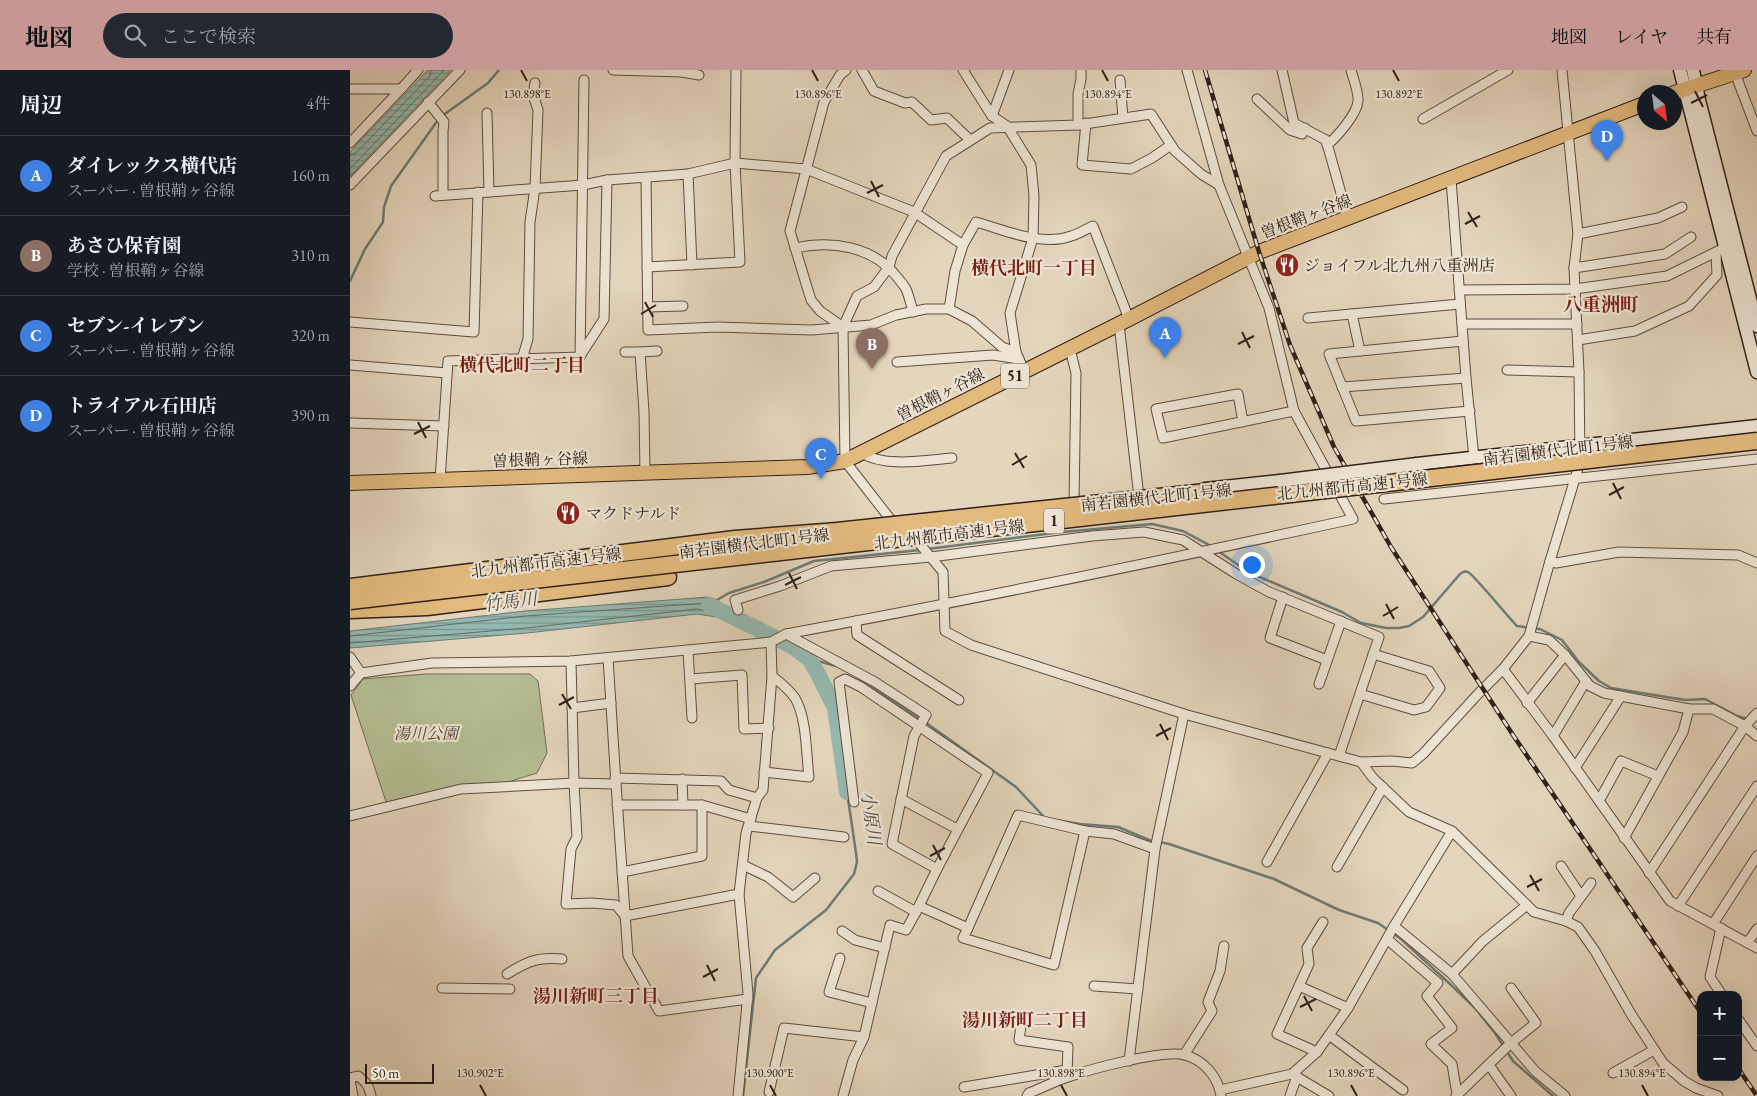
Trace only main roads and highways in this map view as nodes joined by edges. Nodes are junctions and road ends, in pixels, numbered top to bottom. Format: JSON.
{"nodes":[{"id":1,"x":1740,"y":72,"type":"edge"},
{"id":2,"x":1685,"y":90,"type":"edge"},
{"id":3,"x":1637,"y":107,"type":"edge"},
{"id":4,"x":1757,"y":428,"type":"edge"},
{"id":5,"x":1757,"y":442,"type":"edge"},
{"id":6,"x":350,"y":483,"type":"edge"},
{"id":7,"x":837,"y":531,"type":"junction"},
{"id":8,"x":816,"y":550,"type":"junction"},
{"id":9,"x":350,"y":581,"type":"edge"},
{"id":10,"x":350,"y":587,"type":"edge"},
{"id":11,"x":350,"y":601,"type":"edge"},
{"id":12,"x":350,"y":609,"type":"edge"}],
"edges":[{"from":1,"to":2,"type":"main road"},
{"from":3,"to":6,"type":"main road","name":"曽根鞘ヶ谷線","number":"51"},
{"from":4,"to":7,"type":"highway","name":"北九州都市高速1号線","number":"1","bridge":true},
{"from":5,"to":8,"type":"highway","name":"北九州都市高速1号線","number":"1","bridge":true},
{"from":7,"to":9,"type":"highway","bridge":true},
{"from":7,"to":10,"type":"highway","name":"北九州都市高速1号線","number":"1","bridge":true},
{"from":8,"to":11,"type":"highway","name":"北九州都市高速1号線","number":"1","bridge":true},
{"from":8,"to":12,"type":"highway","bridge":true}]}
